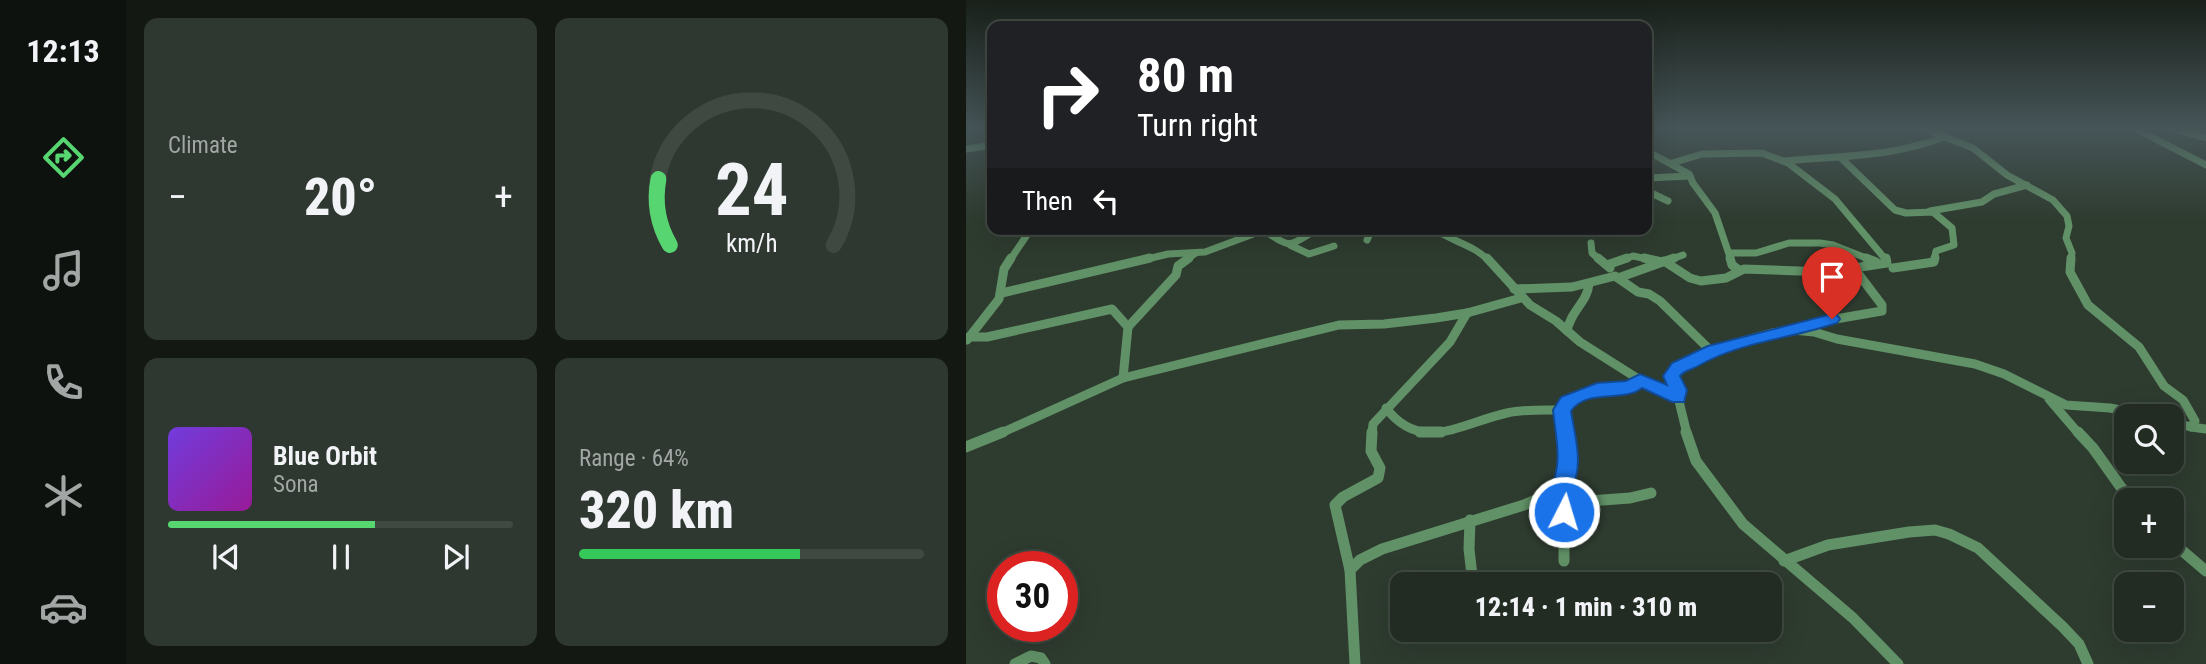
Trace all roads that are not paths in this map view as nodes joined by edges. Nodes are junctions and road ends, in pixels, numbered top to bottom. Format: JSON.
{"nodes":[{"id":1,"x":1664,"y":159,"type":"edge"},
{"id":2,"x":1681,"y":159,"type":"edge"},
{"id":3,"x":1779,"y":159,"type":"edge"},
{"id":4,"x":1796,"y":159,"type":"edge"},
{"id":5,"x":1842,"y":159,"type":"edge"},
{"id":6,"x":1988,"y":159,"type":"edge"},
{"id":7,"x":1784,"y":161,"type":"junction"},
{"id":8,"x":1672,"y":163,"type":"junction"},
{"id":9,"x":1690,"y":176,"type":"junction"},
{"id":10,"x":1652,"y":178,"type":"edge"},
{"id":11,"x":2028,"y":185,"type":"junction"},
{"id":12,"x":1652,"y":193,"type":"edge"},
{"id":13,"x":1668,"y":201,"type":"dead end"},
{"id":14,"x":1925,"y":211,"type":"junction"},
{"id":15,"x":1027,"y":235,"type":"edge"},
{"id":16,"x":1250,"y":235,"type":"edge"},
{"id":17,"x":1271,"y":235,"type":"edge"},
{"id":18,"x":1308,"y":235,"type":"edge"},
{"id":19,"x":1369,"y":235,"type":"edge"},
{"id":20,"x":1442,"y":235,"type":"edge"},
{"id":21,"x":1367,"y":240,"type":"dead end"},
{"id":22,"x":1591,"y":243,"type":"dead end"},
{"id":23,"x":1290,"y":245,"type":"junction"},
{"id":24,"x":1334,"y":246,"type":"dead end"},
{"id":25,"x":1196,"y":253,"type":"junction"},
{"id":26,"x":1729,"y":253,"type":"junction"},
{"id":27,"x":1682,"y":255,"type":"dead end"},
{"id":28,"x":1663,"y":262,"type":"junction"},
{"id":29,"x":1881,"y":264,"type":"junction"},
{"id":30,"x":1607,"y":265,"type":"junction"},
{"id":31,"x":1854,"y":268,"type":"junction"},
{"id":32,"x":1893,"y":268,"type":"dead end"},
{"id":33,"x":1739,"y":270,"type":"junction"},
{"id":34,"x":1616,"y":277,"type":"junction"},
{"id":35,"x":1589,"y":284,"type":"junction"},
{"id":36,"x":1002,"y":293,"type":"junction"},
{"id":37,"x":1517,"y":293,"type":"junction"},
{"id":38,"x":1467,"y":313,"type":"junction"},
{"id":39,"x":1128,"y":327,"type":"junction"},
{"id":40,"x":1803,"y":329,"type":"junction"},
{"id":41,"x":1567,"y":331,"type":"junction"},
{"id":42,"x":968,"y":339,"type":"edge"},
{"id":43,"x":1714,"y":349,"type":"junction"},
{"id":44,"x":1123,"y":378,"type":"junction"},
{"id":45,"x":1640,"y":380,"type":"junction"},
{"id":46,"x":1678,"y":397,"type":"junction"},
{"id":47,"x":2049,"y":399,"type":"junction"},
{"id":48,"x":1386,"y":408,"type":"junction"},
{"id":49,"x":2114,"y":409,"type":"edge"},
{"id":50,"x":1562,"y":410,"type":"junction"},
{"id":51,"x":2184,"y":425,"type":"edge"},
{"id":52,"x":2191,"y":427,"type":"junction"},
{"id":53,"x":2206,"y":429,"type":"edge"},
{"id":54,"x":966,"y":447,"type":"edge"},
{"id":55,"x":2122,"y":488,"type":"edge"},
{"id":56,"x":1560,"y":490,"type":"junction"},
{"id":57,"x":1651,"y":493,"type":"dead end"},
{"id":58,"x":1562,"y":503,"type":"junction"},
{"id":59,"x":1470,"y":520,"type":"junction"},
{"id":60,"x":2184,"y":552,"type":"edge"},
{"id":61,"x":1564,"y":561,"type":"dead end"},
{"id":62,"x":1784,"y":561,"type":"junction"},
{"id":63,"x":1350,"y":570,"type":"junction"},
{"id":64,"x":2206,"y":571,"type":"edge"},
{"id":65,"x":1472,"y":572,"type":"edge"},
{"id":66,"x":1015,"y":664,"type":"edge"},
{"id":67,"x":1045,"y":664,"type":"edge"},
{"id":68,"x":1355,"y":664,"type":"edge"},
{"id":69,"x":1898,"y":664,"type":"edge"},
{"id":70,"x":2088,"y":664,"type":"edge"}],
"edges":[{"from":1,"to":8,"type":"street"},
{"from":2,"to":8,"type":"street"},
{"from":3,"to":7,"type":"street"},
{"from":4,"to":7,"type":"street"},
{"from":5,"to":14,"type":"street"},
{"from":6,"to":11,"type":"street"},
{"from":7,"to":29,"type":"street"},
{"from":8,"to":9,"type":"street"},
{"from":9,"to":10,"type":"street"},
{"from":9,"to":26,"type":"street"},
{"from":11,"to":14,"type":"street"},
{"from":11,"to":52,"type":"street"},
{"from":12,"to":13,"type":"street"},
{"from":14,"to":32,"type":"street"},
{"from":15,"to":36,"type":"street"},
{"from":16,"to":25,"type":"street"},
{"from":17,"to":23,"type":"street"},
{"from":18,"to":23,"type":"street"},
{"from":19,"to":21,"type":"street"},
{"from":20,"to":37,"type":"street"},
{"from":22,"to":30,"type":"street"},
{"from":23,"to":24,"type":"street"},
{"from":25,"to":36,"type":"street"},
{"from":25,"to":39,"type":"street"},
{"from":26,"to":29,"type":"street"},
{"from":26,"to":33,"type":"street"},
{"from":27,"to":28,"type":"street"},
{"from":28,"to":30,"type":"street"},
{"from":28,"to":33,"type":"street"},
{"from":28,"to":34,"type":"street"},
{"from":29,"to":31,"type":"street"},
{"from":30,"to":34,"type":"street"},
{"from":31,"to":33,"type":"street"},
{"from":31,"to":40,"type":"street"},
{"from":34,"to":35,"type":"street"},
{"from":34,"to":43,"type":"street"},
{"from":35,"to":37,"type":"street"},
{"from":35,"to":41,"type":"street"},
{"from":36,"to":42,"type":"street"},
{"from":37,"to":38,"type":"street"},
{"from":37,"to":41,"type":"street"},
{"from":38,"to":44,"type":"street"},
{"from":38,"to":48,"type":"street"},
{"from":39,"to":42,"type":"street"},
{"from":39,"to":44,"type":"street"},
{"from":40,"to":43,"type":"street"},
{"from":40,"to":47,"type":"street"},
{"from":41,"to":45,"type":"street"},
{"from":43,"to":46,"type":"street"},
{"from":44,"to":54,"type":"street"},
{"from":45,"to":46,"type":"street"},
{"from":45,"to":50,"type":"street"},
{"from":46,"to":62,"type":"street"},
{"from":47,"to":49,"type":"street"},
{"from":47,"to":55,"type":"street"},
{"from":48,"to":50,"type":"street"},
{"from":48,"to":63,"type":"street"},
{"from":50,"to":56,"type":"street"},
{"from":51,"to":52,"type":"street"},
{"from":52,"to":53,"type":"street"},
{"from":56,"to":58,"type":"street"},
{"from":56,"to":59,"type":"street"},
{"from":57,"to":58,"type":"street"},
{"from":58,"to":61,"type":"street"},
{"from":59,"to":63,"type":"street"},
{"from":59,"to":65,"type":"street"},
{"from":60,"to":64,"type":"street"},
{"from":62,"to":69,"type":"street"},
{"from":62,"to":70,"type":"street"},
{"from":63,"to":68,"type":"street"},
{"from":66,"to":67,"type":"street"}]}
